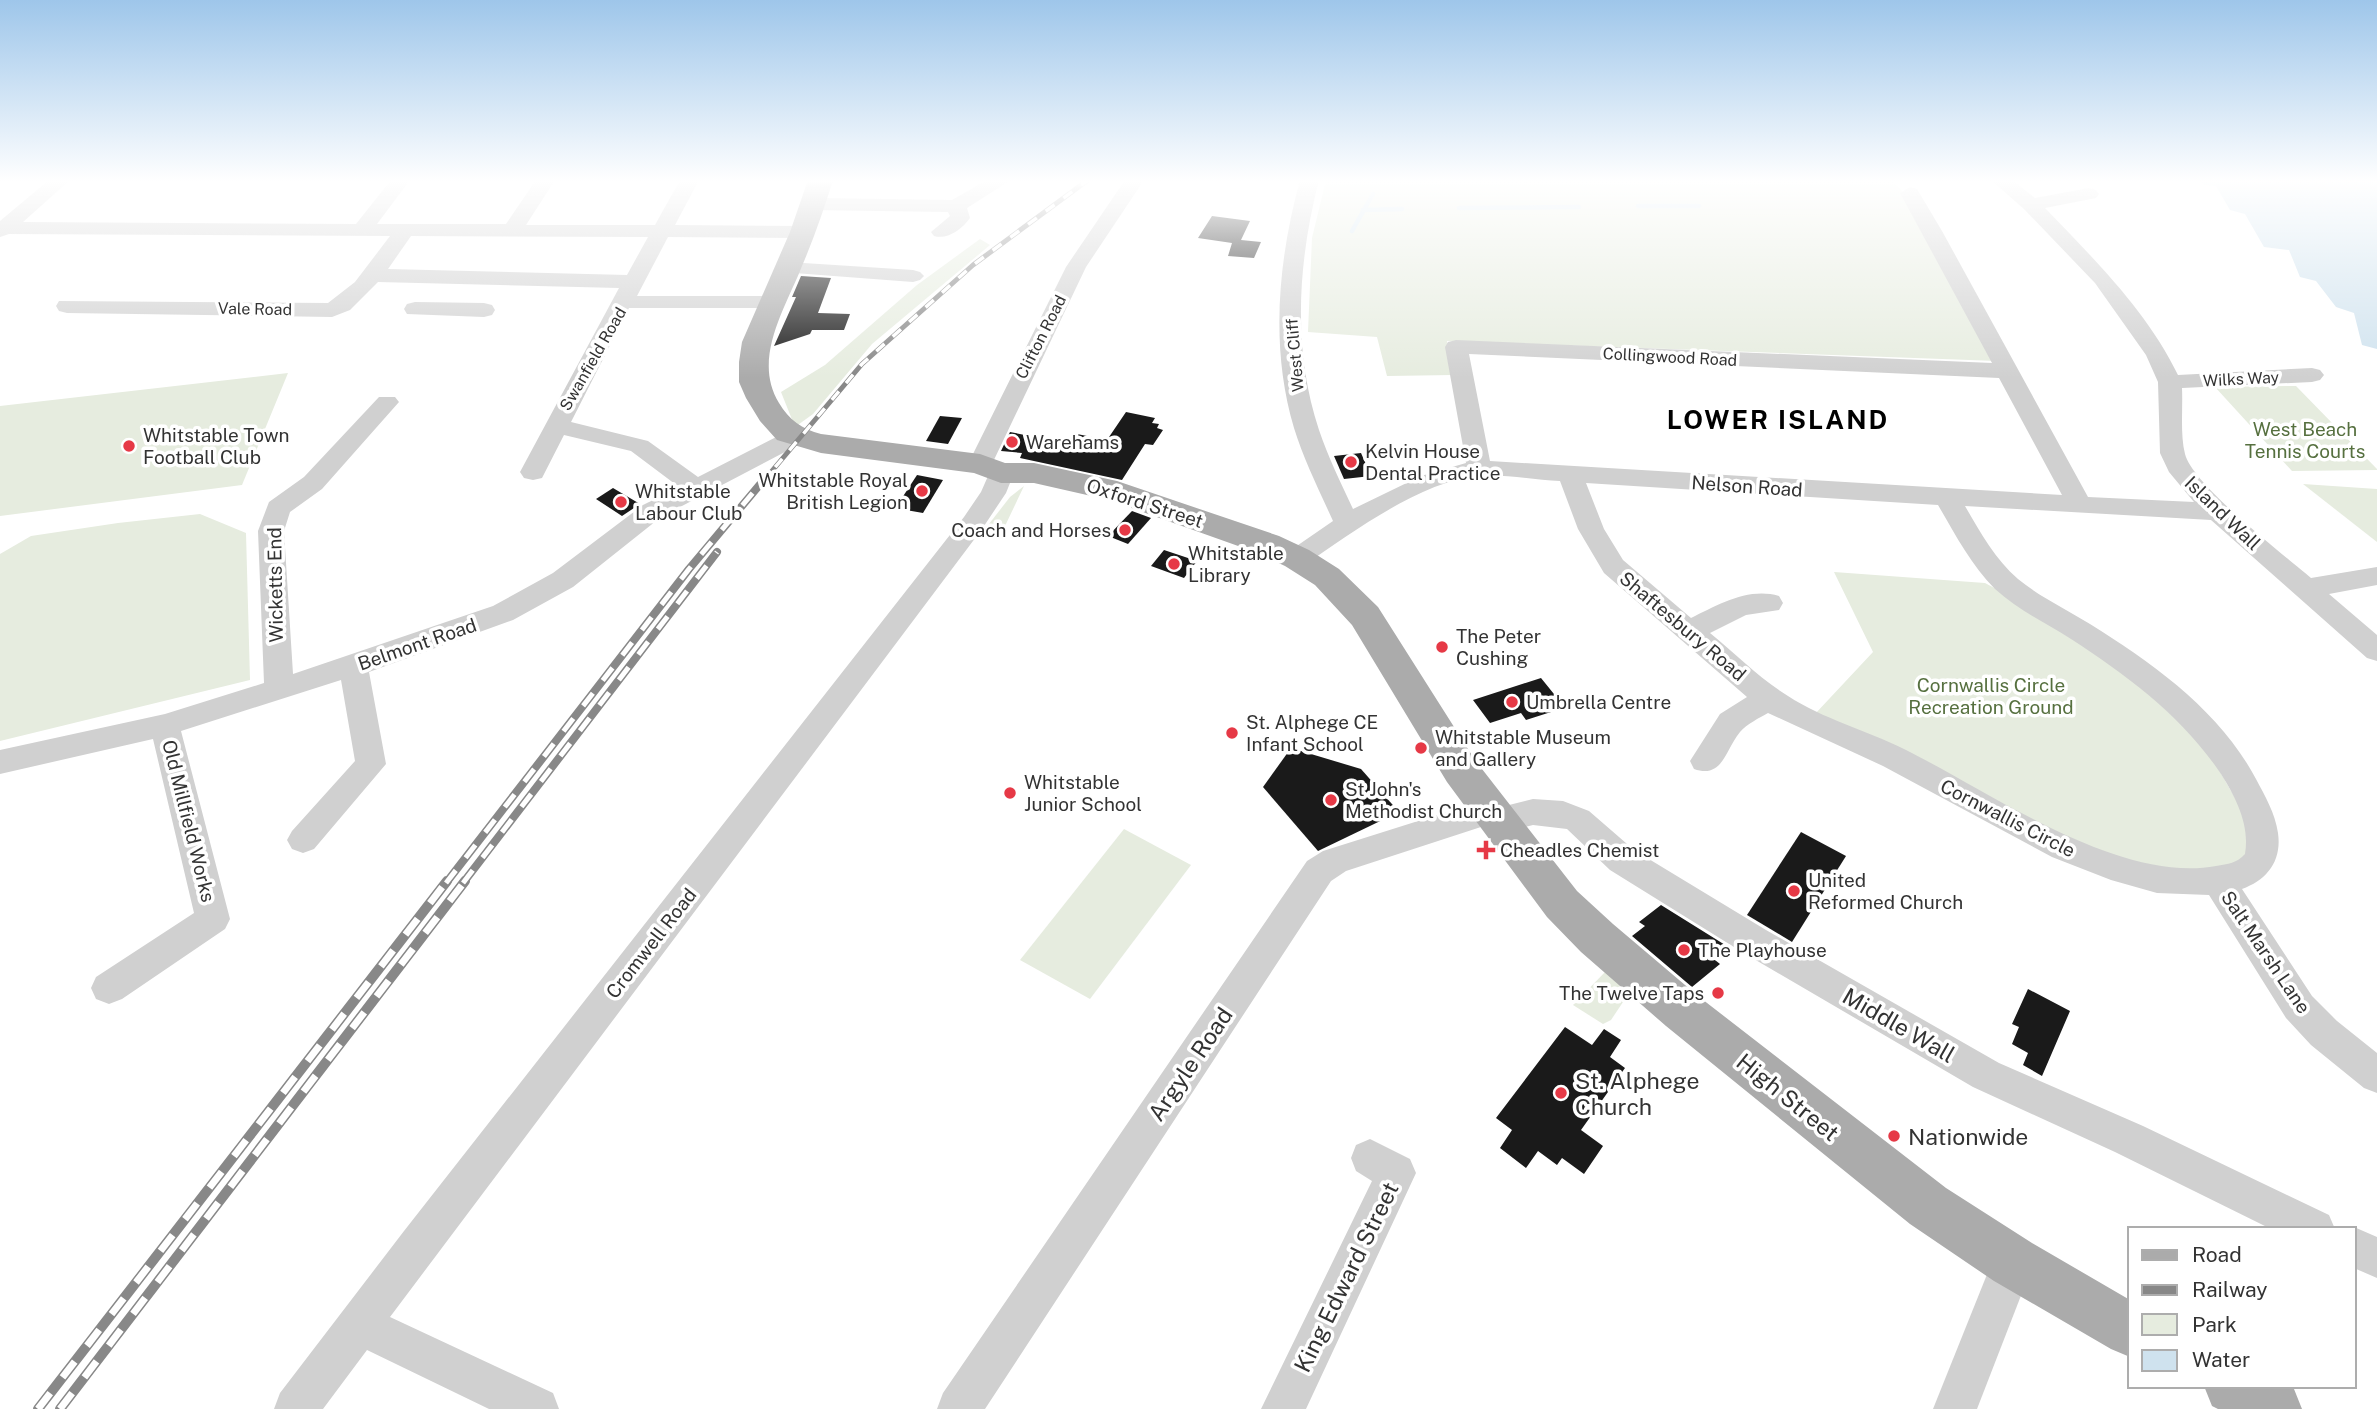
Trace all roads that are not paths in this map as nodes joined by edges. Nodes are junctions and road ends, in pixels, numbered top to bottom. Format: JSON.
{"nodes":[{"id":1,"x":393,"y":246,"type":"edge"},
{"id":2,"x":654,"y":246,"type":"edge"},
{"id":3,"x":797,"y":246,"type":"edge"},
{"id":4,"x":1090,"y":246,"type":"edge"},
{"id":5,"x":1294,"y":246,"type":"edge"},
{"id":6,"x":1942,"y":246,"type":"edge"},
{"id":7,"x":2070,"y":246,"type":"edge"},
{"id":8,"x":788,"y":268,"type":"junction"},
{"id":9,"x":371,"y":275,"type":"junction"},
{"id":10,"x":913,"y":276,"type":"dead end"},
{"id":11,"x":473,"y":278,"type":"junction"},
{"id":12,"x":634,"y":282,"type":"junction"},
{"id":13,"x":622,"y":302,"type":"junction"},
{"id":14,"x":774,"y":302,"type":"junction"},
{"id":15,"x":67,"y":306,"type":"dead end"},
{"id":16,"x":415,"y":309,"type":"dead end"},
{"id":17,"x":450,"y":309,"type":"junction"},
{"id":18,"x":484,"y":310,"type":"dead end"},
{"id":19,"x":2007,"y":371,"type":"junction"},
{"id":20,"x":2312,"y":375,"type":"dead end"},
{"id":21,"x":2171,"y":382,"type":"junction"},
{"id":22,"x":387,"y":402,"type":"dead end"},
{"id":23,"x":555,"y":426,"type":"junction"},
{"id":24,"x":795,"y":437,"type":"junction"},
{"id":25,"x":991,"y":468,"type":"junction"},
{"id":26,"x":1479,"y":468,"type":"junction"},
{"id":27,"x":533,"y":472,"type":"dead end"},
{"id":28,"x":1570,"y":474,"type":"junction"},
{"id":29,"x":696,"y":487,"type":"junction"},
{"id":30,"x":1947,"y":497,"type":"junction"},
{"id":31,"x":2080,"y":505,"type":"junction"},
{"id":32,"x":2219,"y":512,"type":"junction"},
{"id":33,"x":1346,"y":523,"type":"junction"},
{"id":34,"x":1297,"y":558,"type":"junction"},
{"id":35,"x":2377,"y":576,"type":"edge"},
{"id":36,"x":2305,"y":589,"type":"junction"},
{"id":37,"x":1769,"y":603,"type":"dead end"},
{"id":38,"x":1689,"y":631,"type":"junction"},
{"id":39,"x":2377,"y":651,"type":"edge"},
{"id":40,"x":353,"y":666,"type":"junction"},
{"id":41,"x":279,"y":690,"type":"junction"},
{"id":42,"x":1769,"y":697,"type":"junction"},
{"id":43,"x":165,"y":724,"type":"junction"},
{"id":44,"x":1705,"y":761,"type":"dead end"},
{"id":45,"x":0,"y":762,"type":"edge"},
{"id":46,"x":1494,"y":816,"type":"junction"},
{"id":47,"x":303,"y":840,"type":"dead end"},
{"id":48,"x":2219,"y":882,"type":"junction"},
{"id":49,"x":109,"y":988,"type":"dead end"},
{"id":50,"x":2377,"y":1076,"type":"edge"},
{"id":51,"x":1370,"y":1158,"type":"dead end"},
{"id":52,"x":2311,"y":1227,"type":"edge"},
{"id":53,"x":2356,"y":1248,"type":"edge"},
{"id":54,"x":2377,"y":1258,"type":"edge"},
{"id":55,"x":2012,"y":1262,"type":"junction"},
{"id":56,"x":361,"y":1325,"type":"junction"},
{"id":57,"x":2128,"y":1329,"type":"edge"},
{"id":58,"x":2236,"y":1388,"type":"edge"},
{"id":59,"x":296,"y":1409,"type":"edge"},
{"id":60,"x":537,"y":1409,"type":"edge"},
{"id":61,"x":959,"y":1409,"type":"edge"},
{"id":62,"x":1283,"y":1409,"type":"edge"},
{"id":63,"x":1955,"y":1409,"type":"edge"},
{"id":64,"x":2274,"y":1409,"type":"edge"}],
"edges":[{"from":1,"to":9,"type":"street","name":"Vale Road"},
{"from":2,"to":12,"type":"street"},
{"from":3,"to":8,"type":"main road"},
{"from":4,"to":25,"type":"street","name":"Clifton Road"},
{"from":5,"to":33,"type":"street","name":"West Cliff"},
{"from":6,"to":19,"type":"street"},
{"from":7,"to":21,"type":"street","name":"Island Wall"},
{"from":8,"to":10,"type":"street"},
{"from":8,"to":14,"type":"main road"},
{"from":9,"to":11,"type":"street"},
{"from":9,"to":15,"type":"street","name":"Vale Road"},
{"from":11,"to":12,"type":"street"},
{"from":11,"to":17,"type":"street"},
{"from":12,"to":13,"type":"street"},
{"from":13,"to":14,"type":"street","name":"Swanfield Road"},
{"from":13,"to":23,"type":"street","name":"Swanfield Road"},
{"from":14,"to":24,"type":"main road"},
{"from":16,"to":17,"type":"street"},
{"from":17,"to":18,"type":"street"},
{"from":19,"to":26,"type":"street","name":"Collingwood Road"},
{"from":19,"to":31,"type":"street"},
{"from":20,"to":21,"type":"street","name":"Wilks Way"},
{"from":21,"to":32,"type":"street","name":"Island Wall"},
{"from":22,"to":41,"type":"street","name":"Wicketts End"},
{"from":23,"to":27,"type":"street","name":"Swanfield Road"},
{"from":23,"to":29,"type":"street"},
{"from":24,"to":25,"type":"main road","name":"Oxford Street"},
{"from":24,"to":29,"type":"street","name":"Belmont Road"},
{"from":25,"to":34,"type":"main road","name":"Oxford Street"},
{"from":25,"to":56,"type":"street","name":"Cromwell Road"},
{"from":26,"to":28,"type":"street","name":"Nelson Road"},
{"from":26,"to":33,"type":"street","name":"Nelson Road"},
{"from":28,"to":30,"type":"street","name":"Nelson Road"},
{"from":28,"to":38,"type":"street","name":"Shaftesbury Road"},
{"from":29,"to":40,"type":"street","name":"Belmont Road"},
{"from":30,"to":31,"type":"street","name":"Nelson Road"},
{"from":30,"to":48,"type":"street","name":"Cornwallis Circle"},
{"from":31,"to":32,"type":"street","name":"Nelson Road"},
{"from":32,"to":36,"type":"street","name":"Island Wall"},
{"from":33,"to":34,"type":"street","name":"Nelson Road"},
{"from":34,"to":46,"type":"main road","name":"Oxford Street"},
{"from":35,"to":36,"type":"street"},
{"from":36,"to":39,"type":"street","name":"Island Wall"},
{"from":37,"to":38,"type":"street"},
{"from":38,"to":42,"type":"street","name":"Shaftesbury Road"},
{"from":40,"to":41,"type":"street","name":"Belmont Road"},
{"from":40,"to":47,"type":"street"},
{"from":41,"to":43,"type":"street","name":"Belmont Road"},
{"from":42,"to":44,"type":"street"},
{"from":42,"to":48,"type":"street","name":"Cornwallis Circle"},
{"from":43,"to":45,"type":"street","name":"Belmont Road"},
{"from":43,"to":49,"type":"street","name":"Old Millfield Works"},
{"from":46,"to":52,"type":"street","name":"Middle Wall"},
{"from":46,"to":55,"type":"main road","name":"High Street"},
{"from":46,"to":61,"type":"street","name":"Argyle Road"},
{"from":48,"to":50,"type":"street","name":"Salt Marsh Lane"},
{"from":51,"to":62,"type":"street","name":"King Edward Street"},
{"from":53,"to":54,"type":"street"},
{"from":55,"to":57,"type":"main road","name":"High Street"},
{"from":55,"to":63,"type":"street"},
{"from":56,"to":59,"type":"street","name":"Cromwell Road"},
{"from":56,"to":60,"type":"street"},
{"from":58,"to":64,"type":"main road"}]}
